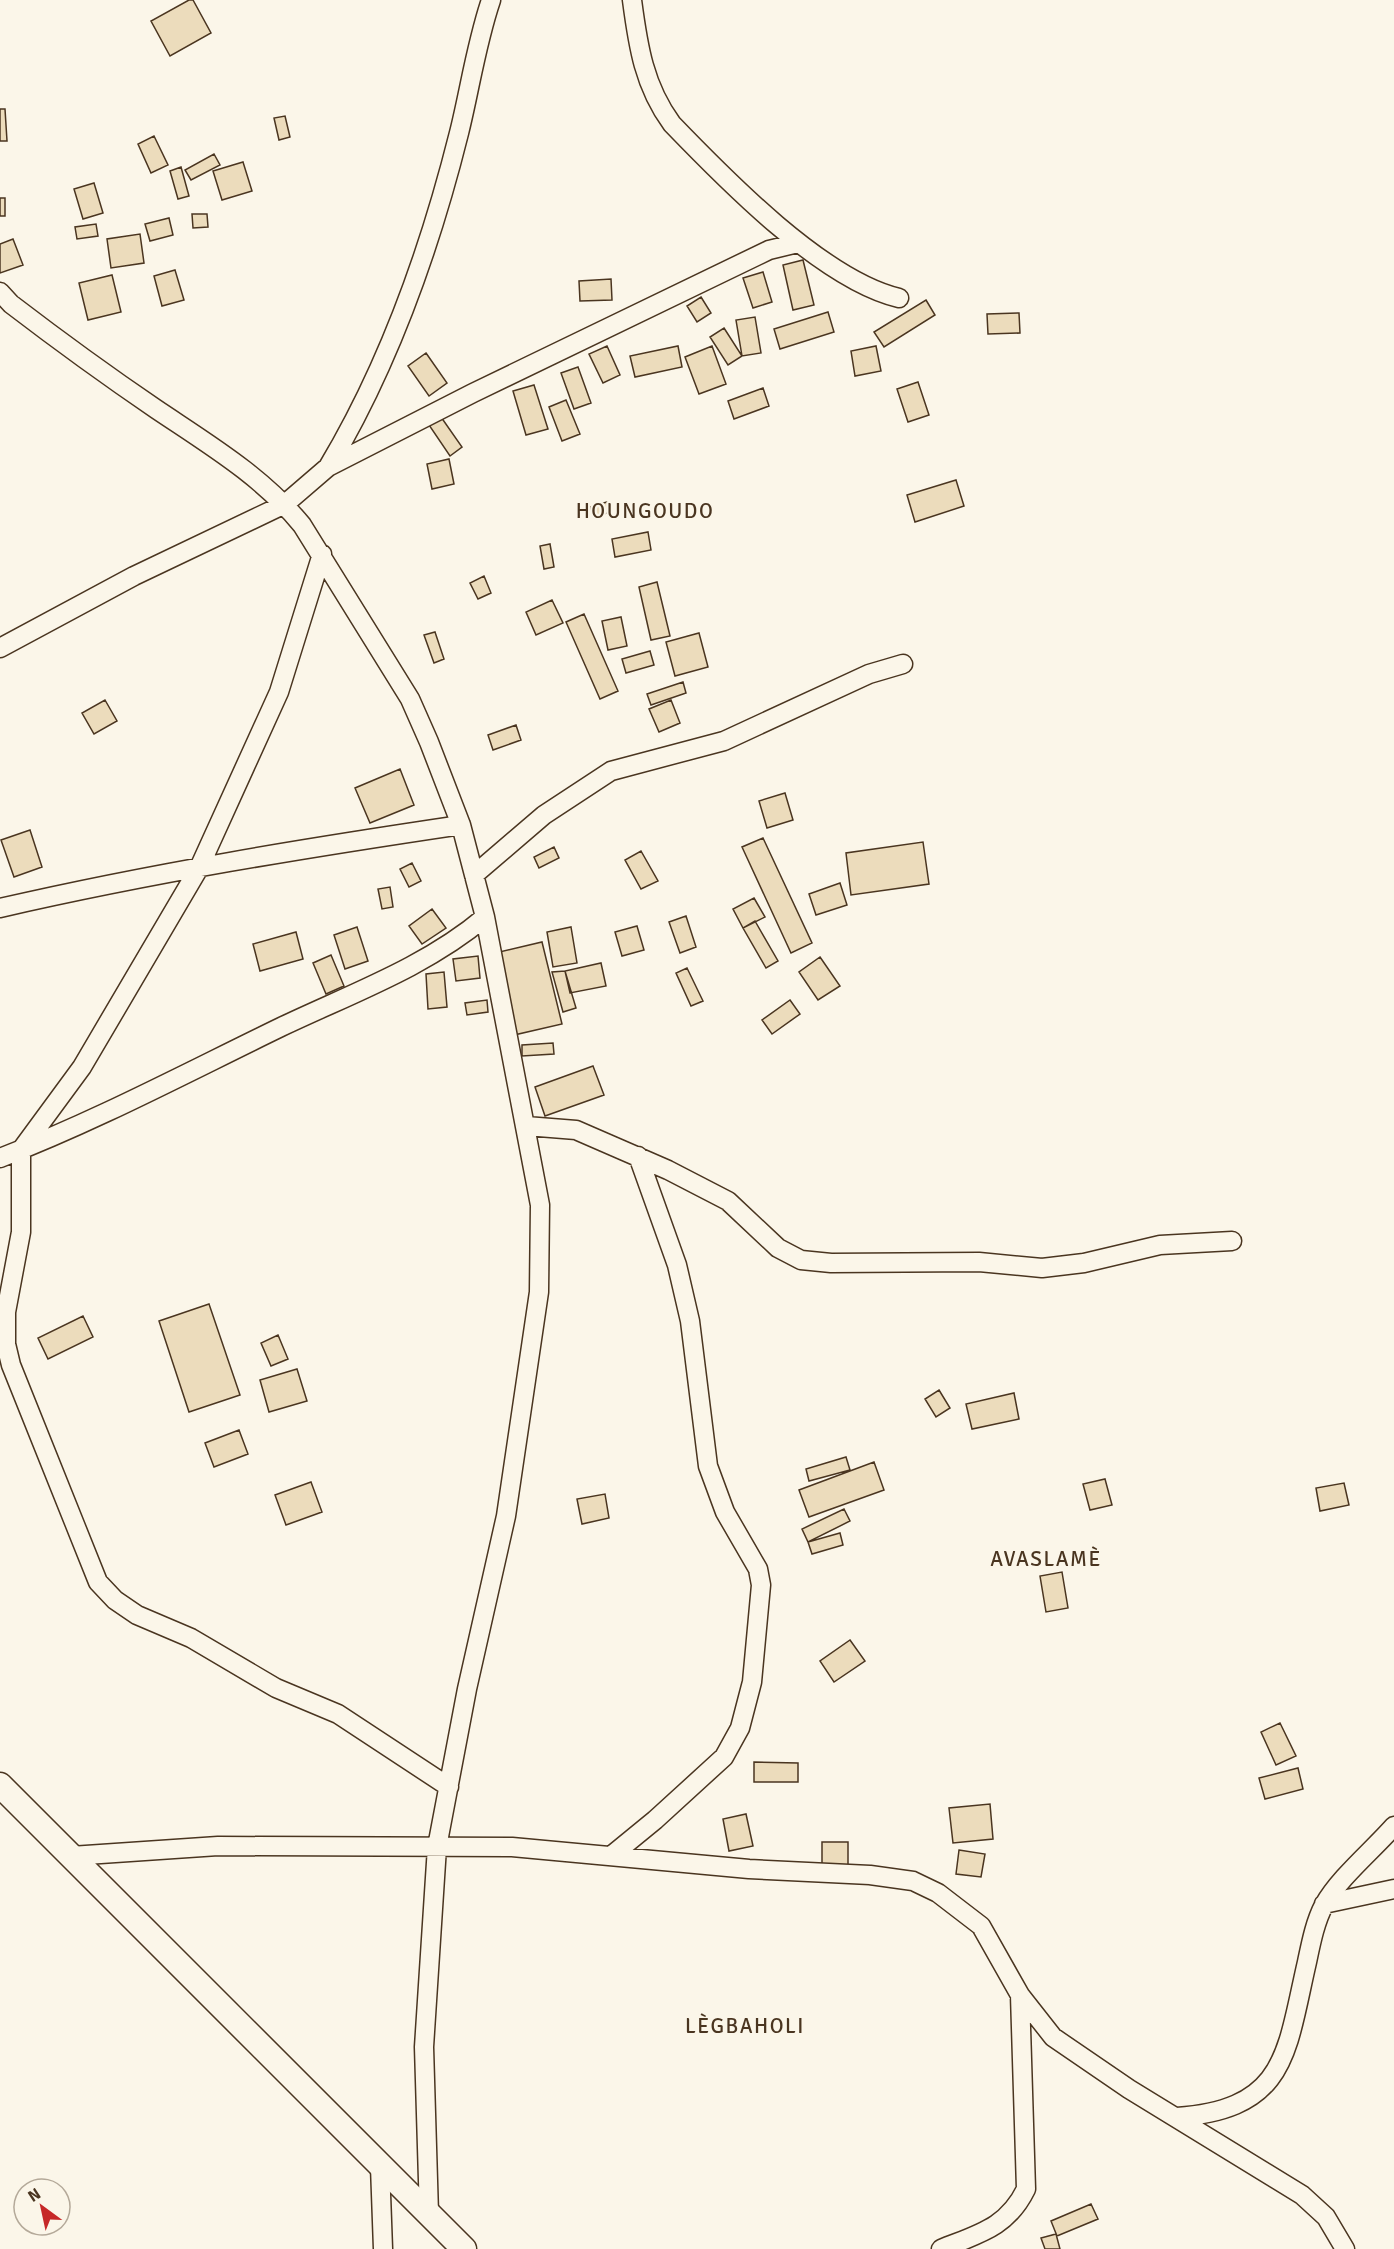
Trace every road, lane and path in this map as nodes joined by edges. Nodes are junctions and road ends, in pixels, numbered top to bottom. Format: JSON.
{"nodes":[{"id":1,"x":491,"y":0,"type":"edge"},
{"id":2,"x":632,"y":0,"type":"edge"},
{"id":3,"x":798,"y":243,"type":"junction"},
{"id":4,"x":0,"y":292,"type":"edge"},
{"id":5,"x":899,"y":298,"type":"dead end"},
{"id":6,"x":328,"y":467,"type":"junction"},
{"id":7,"x":285,"y":504,"type":"junction"},
{"id":8,"x":322,"y":554,"type":"junction"},
{"id":9,"x":0,"y":648,"type":"edge"},
{"id":10,"x":903,"y":664,"type":"dead end"},
{"id":11,"x":460,"y":825,"type":"junction"},
{"id":12,"x":199,"y":868,"type":"junction"},
{"id":13,"x":474,"y":875,"type":"junction"},
{"id":14,"x":0,"y":908,"type":"edge"},
{"id":15,"x":485,"y":917,"type":"junction"},
{"id":16,"x":526,"y":1126,"type":"junction"},
{"id":17,"x":21,"y":1150,"type":"junction"},
{"id":18,"x":638,"y":1156,"type":"junction"},
{"id":19,"x":0,"y":1158,"type":"edge"},
{"id":20,"x":1232,"y":1241,"type":"dead end"},
{"id":21,"x":0,"y":1785,"type":"edge"},
{"id":22,"x":448,"y":1787,"type":"junction"},
{"id":23,"x":1394,"y":1826,"type":"edge"},
{"id":24,"x":437,"y":1847,"type":"junction"},
{"id":25,"x":70,"y":1856,"type":"junction"},
{"id":26,"x":611,"y":1856,"type":"junction"},
{"id":27,"x":1394,"y":1889,"type":"edge"},
{"id":28,"x":1324,"y":1904,"type":"junction"},
{"id":29,"x":1020,"y":1995,"type":"junction"},
{"id":30,"x":1177,"y":2117,"type":"junction"},
{"id":31,"x":380,"y":2166,"type":"junction"},
{"id":32,"x":429,"y":2214,"type":"junction"},
{"id":33,"x":383,"y":2249,"type":"edge"},
{"id":34,"x":464,"y":2249,"type":"edge"},
{"id":35,"x":941,"y":2249,"type":"edge"},
{"id":36,"x":1345,"y":2249,"type":"edge"}],
"edges":[{"from":1,"to":6,"type":"street"},
{"from":2,"to":3,"type":"street"},
{"from":3,"to":5,"type":"street"},
{"from":3,"to":6,"type":"street"},
{"from":4,"to":7,"type":"street"},
{"from":6,"to":7,"type":"street"},
{"from":7,"to":8,"type":"street"},
{"from":7,"to":9,"type":"street"},
{"from":8,"to":11,"type":"street"},
{"from":8,"to":12,"type":"street"},
{"from":10,"to":13,"type":"street"},
{"from":11,"to":12,"type":"street"},
{"from":11,"to":13,"type":"street"},
{"from":12,"to":14,"type":"street"},
{"from":12,"to":17,"type":"street"},
{"from":13,"to":15,"type":"street"},
{"from":15,"to":16,"type":"street"},
{"from":15,"to":17,"type":"street"},
{"from":16,"to":18,"type":"street"},
{"from":16,"to":22,"type":"street"},
{"from":17,"to":19,"type":"street"},
{"from":17,"to":22,"type":"street"},
{"from":18,"to":20,"type":"street"},
{"from":18,"to":26,"type":"street"},
{"from":21,"to":25,"type":"street"},
{"from":22,"to":24,"type":"street"},
{"from":23,"to":28,"type":"street"},
{"from":24,"to":25,"type":"street"},
{"from":24,"to":26,"type":"street"},
{"from":24,"to":32,"type":"street"},
{"from":25,"to":31,"type":"street"},
{"from":26,"to":29,"type":"street"},
{"from":27,"to":28,"type":"street"},
{"from":28,"to":30,"type":"street"},
{"from":29,"to":30,"type":"street"},
{"from":29,"to":35,"type":"street"},
{"from":30,"to":36,"type":"street"},
{"from":31,"to":32,"type":"street"},
{"from":31,"to":33,"type":"street"},
{"from":32,"to":34,"type":"street"}]}
